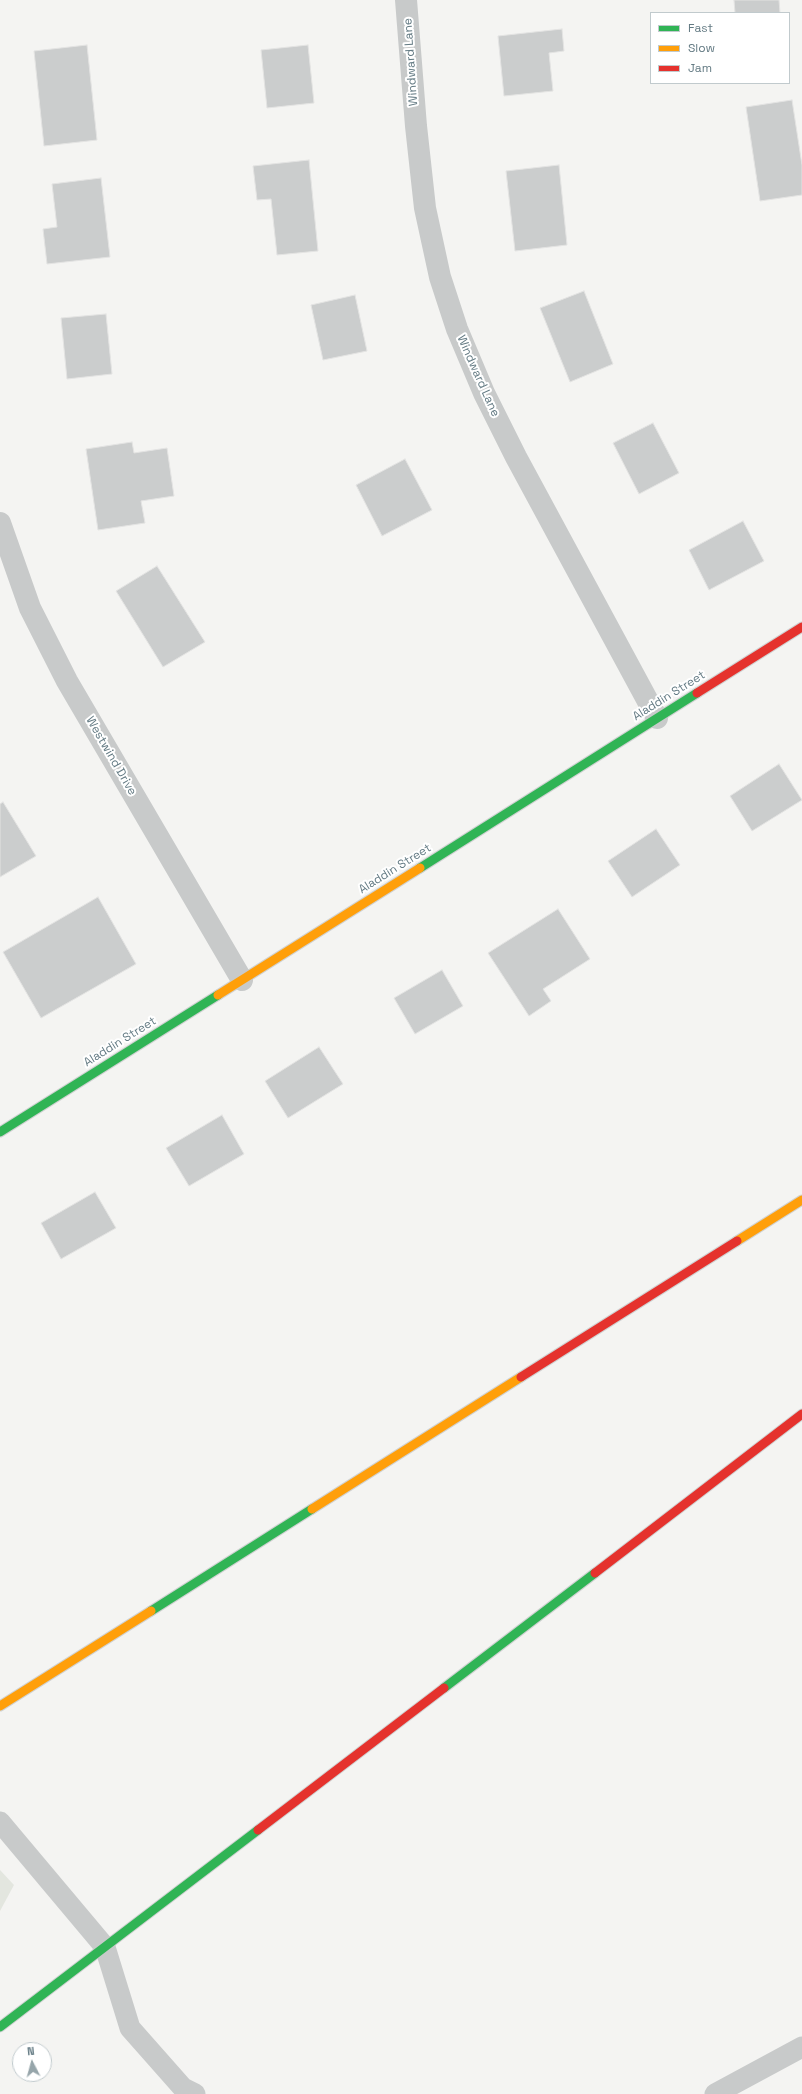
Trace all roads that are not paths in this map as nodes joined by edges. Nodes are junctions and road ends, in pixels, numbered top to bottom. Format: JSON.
{"nodes":[{"id":1,"x":406,"y":0,"type":"edge"},
{"id":2,"x":0,"y":523,"type":"edge"},
{"id":3,"x":802,"y":627,"type":"edge"},
{"id":4,"x":657,"y":718,"type":"junction"},
{"id":5,"x":242,"y":980,"type":"junction"},
{"id":6,"x":0,"y":1132,"type":"edge"},
{"id":7,"x":802,"y":1200,"type":"edge"},
{"id":8,"x":802,"y":1414,"type":"edge"},
{"id":9,"x":0,"y":1706,"type":"edge"},
{"id":10,"x":0,"y":1822,"type":"edge"},
{"id":11,"x":105,"y":1947,"type":"junction"},
{"id":12,"x":0,"y":2027,"type":"edge"},
{"id":13,"x":802,"y":2047,"type":"edge"},
{"id":14,"x":195,"y":2094,"type":"edge"},
{"id":15,"x":715,"y":2094,"type":"edge"}],
"edges":[{"from":1,"to":4,"type":"street","name":"Windward Lane"},
{"from":2,"to":5,"type":"street","name":"Westwind Drive"},
{"from":3,"to":4,"type":"main road","name":"Aladdin Street"},
{"from":4,"to":5,"type":"main road","name":"Aladdin Street"},
{"from":5,"to":6,"type":"main road","name":"Aladdin Street"},
{"from":7,"to":9,"type":"main road"},
{"from":8,"to":11,"type":"main road"},
{"from":10,"to":11,"type":"lane"},
{"from":11,"to":12,"type":"main road"},
{"from":11,"to":14,"type":"lane"},
{"from":13,"to":15,"type":"lane"}]}
